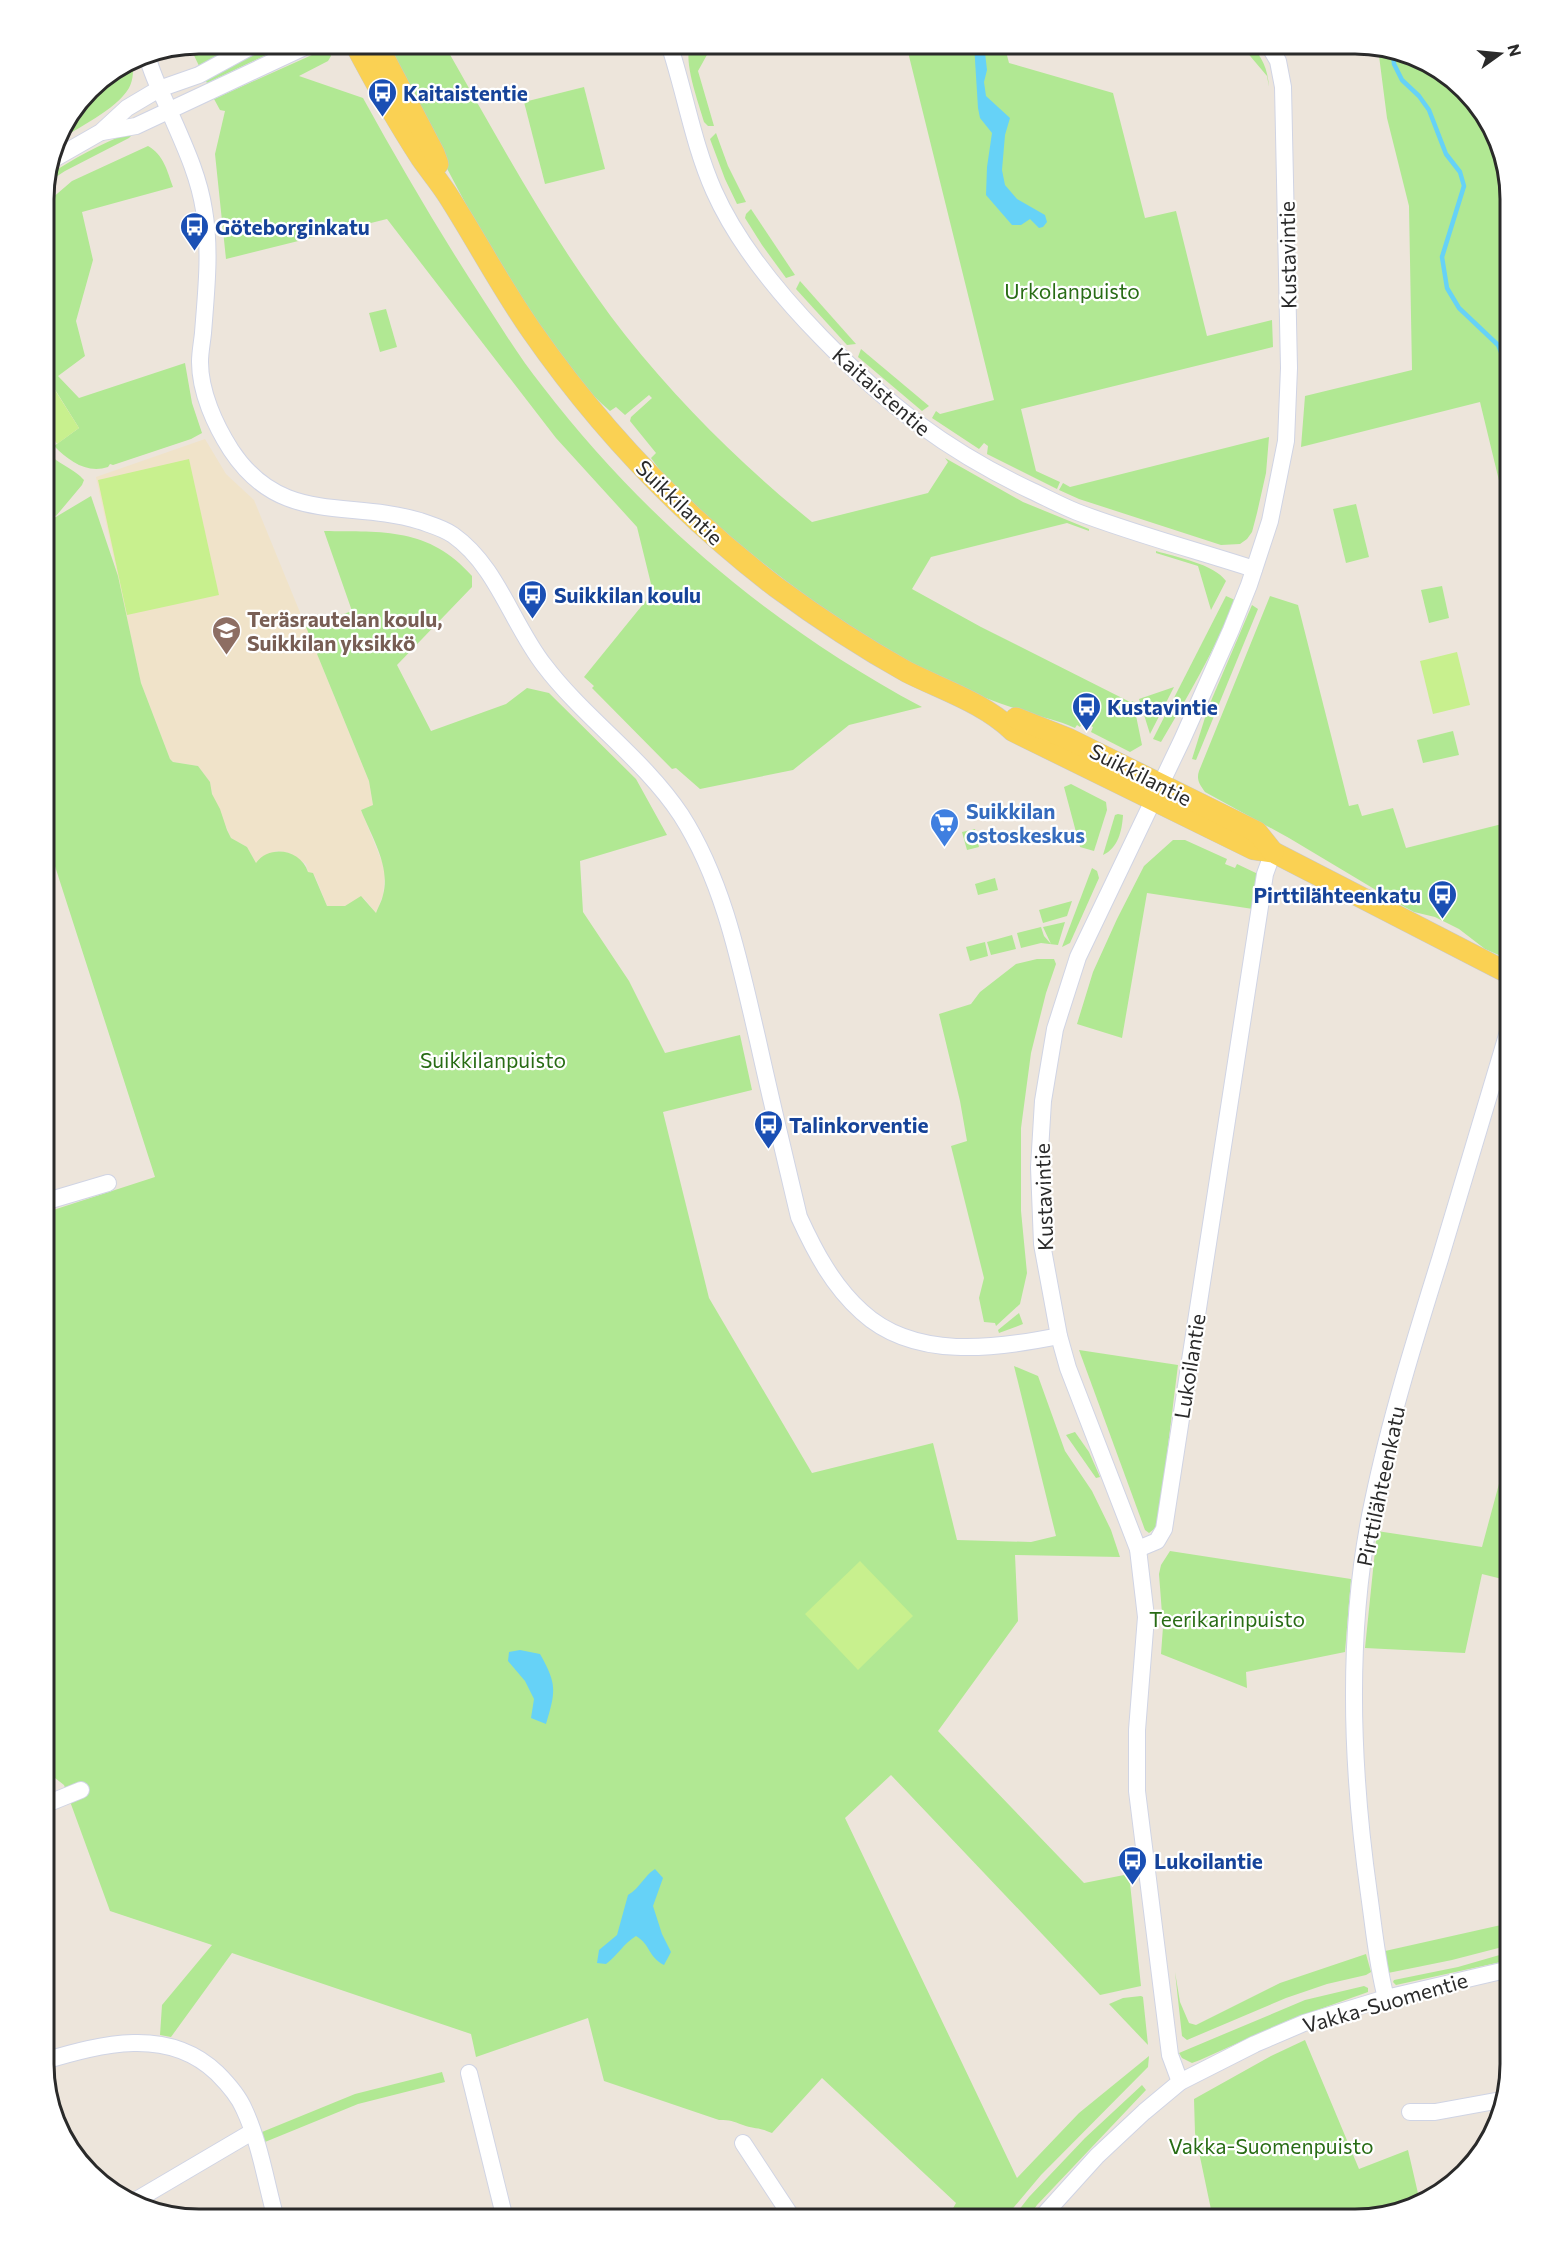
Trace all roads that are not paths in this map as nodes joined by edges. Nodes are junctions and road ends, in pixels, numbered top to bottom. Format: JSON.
{"nodes":[{"id":1,"x":238,"y":54,"type":"edge"},
{"id":2,"x":290,"y":54,"type":"edge"},
{"id":3,"x":361,"y":54,"type":"edge"},
{"id":4,"x":382,"y":54,"type":"edge"},
{"id":5,"x":672,"y":54,"type":"edge"},
{"id":6,"x":1274,"y":54,"type":"edge"},
{"id":7,"x":150,"y":63,"type":"edge"},
{"id":8,"x":159,"y":88,"type":"junction"},
{"id":9,"x":169,"y":111,"type":"junction"},
{"id":10,"x":101,"y":132,"type":"junction"},
{"id":11,"x":61,"y":154,"type":"edge"},
{"id":12,"x":449,"y":196,"type":"junction"},
{"id":13,"x":1254,"y":569,"type":"junction"},
{"id":14,"x":1157,"y":792,"type":"junction"},
{"id":15,"x":1273,"y":852,"type":"junction"},
{"id":16,"x":1500,"y":969,"type":"edge"},
{"id":17,"x":1500,"y":1058,"type":"edge"},
{"id":18,"x":108,"y":1183,"type":"dead end"},
{"id":19,"x":54,"y":1199,"type":"edge"},
{"id":20,"x":1059,"y":1336,"type":"junction"},
{"id":21,"x":1138,"y":1549,"type":"junction"},
{"id":22,"x":81,"y":1790,"type":"dead end"},
{"id":23,"x":54,"y":1801,"type":"edge"},
{"id":24,"x":1500,"y":1971,"type":"edge"},
{"id":25,"x":1386,"y":1998,"type":"junction"},
{"id":26,"x":54,"y":2059,"type":"edge"},
{"id":27,"x":469,"y":2073,"type":"dead end"},
{"id":28,"x":1180,"y":2082,"type":"junction"},
{"id":29,"x":1495,"y":2101,"type":"edge"},
{"id":30,"x":1410,"y":2112,"type":"dead end"},
{"id":31,"x":252,"y":2132,"type":"junction"},
{"id":32,"x":743,"y":2143,"type":"dead end"},
{"id":33,"x":141,"y":2197,"type":"edge"},
{"id":34,"x":273,"y":2209,"type":"edge"},
{"id":35,"x":503,"y":2209,"type":"edge"},
{"id":36,"x":786,"y":2209,"type":"edge"},
{"id":37,"x":1049,"y":2209,"type":"edge"}],
"edges":[{"from":1,"to":8,"type":"street"},
{"from":2,"to":9,"type":"street"},
{"from":3,"to":12,"type":"main road","name":"Suikkilantie"},
{"from":4,"to":12,"type":"main road","name":"Suikkilantie"},
{"from":5,"to":13,"type":"street","name":"Kaitaistentie"},
{"from":6,"to":13,"type":"street","name":"Kustavintie"},
{"from":7,"to":8,"type":"street"},
{"from":8,"to":9,"type":"street"},
{"from":8,"to":10,"type":"street"},
{"from":9,"to":10,"type":"street"},
{"from":9,"to":20,"type":"street"},
{"from":10,"to":11,"type":"street"},
{"from":12,"to":14,"type":"main road","name":"Suikkilantie"},
{"from":13,"to":14,"type":"street","name":"Kustavintie"},
{"from":14,"to":15,"type":"main road","name":"Suikkilantie"},
{"from":14,"to":20,"type":"street","name":"Kustavintie"},
{"from":15,"to":16,"type":"main road","name":"Suikkilantie"},
{"from":15,"to":21,"type":"street","name":"Lukoilantie"},
{"from":17,"to":25,"type":"street","name":"Pirttilähteenkatu"},
{"from":18,"to":19,"type":"street"},
{"from":20,"to":21,"type":"street","name":"Kustavintie"},
{"from":21,"to":28,"type":"street"},
{"from":22,"to":23,"type":"street"},
{"from":24,"to":25,"type":"street","name":"Vakka-Suomentie"},
{"from":25,"to":28,"type":"street","name":"Vakka-Suomentie"},
{"from":26,"to":31,"type":"street"},
{"from":27,"to":35,"type":"street"},
{"from":28,"to":37,"type":"street","name":"Vakka-Suomentie"},
{"from":29,"to":30,"type":"street"},
{"from":31,"to":33,"type":"street"},
{"from":31,"to":34,"type":"street"},
{"from":32,"to":36,"type":"street"}]}
